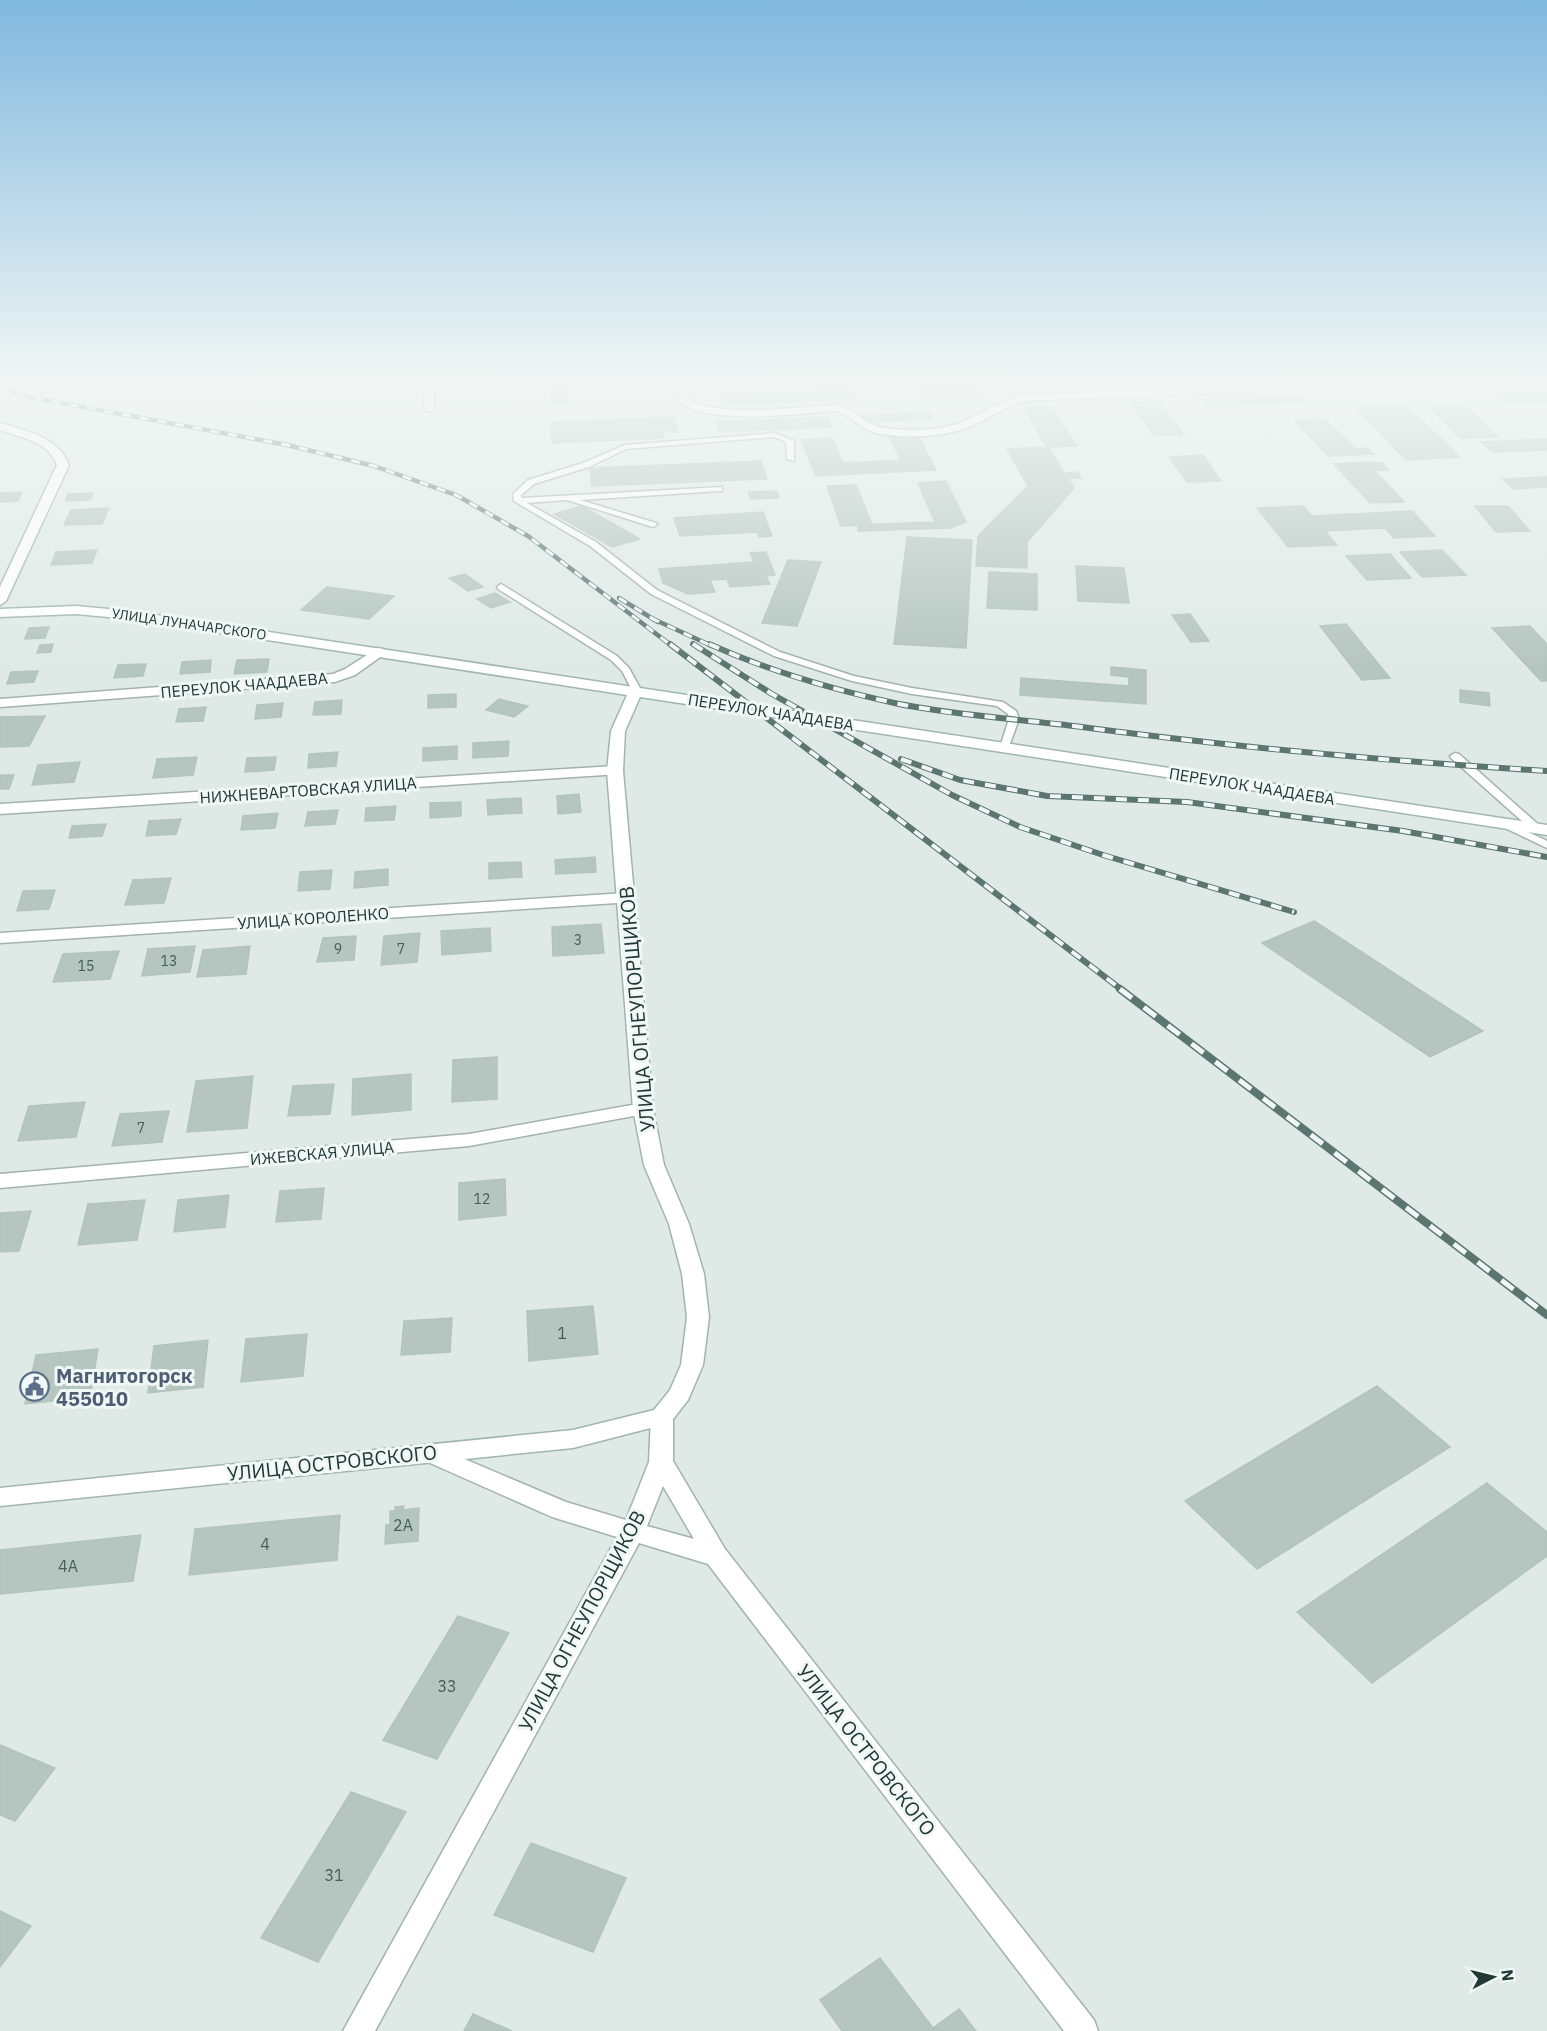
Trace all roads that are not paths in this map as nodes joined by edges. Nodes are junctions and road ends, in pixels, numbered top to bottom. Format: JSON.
{"nodes":[{"id":1,"x":58,"y":477,"type":"edge"},
{"id":2,"x":548,"y":477,"type":"edge"},
{"id":3,"x":719,"y":489,"type":"dead end"},
{"id":4,"x":563,"y":496,"type":"junction"},
{"id":5,"x":518,"y":501,"type":"junction"},
{"id":6,"x":653,"y":525,"type":"dead end"},
{"id":7,"x":501,"y":587,"type":"dead end"},
{"id":8,"x":0,"y":601,"type":"edge"},
{"id":9,"x":0,"y":613,"type":"edge"},
{"id":10,"x":378,"y":652,"type":"junction"},
{"id":11,"x":636,"y":690,"type":"junction"},
{"id":12,"x":0,"y":703,"type":"edge"},
{"id":13,"x":1005,"y":747,"type":"junction"},
{"id":14,"x":1455,"y":756,"type":"dead end"},
{"id":15,"x":615,"y":771,"type":"junction"},
{"id":16,"x":0,"y":809,"type":"edge"},
{"id":17,"x":1509,"y":826,"type":"junction"},
{"id":18,"x":1542,"y":830,"type":"edge"},
{"id":19,"x":1547,"y":845,"type":"edge"},
{"id":20,"x":626,"y":898,"type":"junction"},
{"id":21,"x":0,"y":938,"type":"edge"},
{"id":22,"x":643,"y":1109,"type":"junction"},
{"id":23,"x":0,"y":1181,"type":"edge"},
{"id":24,"x":662,"y":1417,"type":"junction"},
{"id":25,"x":429,"y":1453,"type":"junction"},
{"id":26,"x":661,"y":1462,"type":"junction"},
{"id":27,"x":0,"y":1497,"type":"edge"},
{"id":28,"x":633,"y":1532,"type":"junction"},
{"id":29,"x":716,"y":1556,"type":"junction"},
{"id":30,"x":358,"y":2031,"type":"edge"},
{"id":31,"x":1083,"y":2031,"type":"edge"}],
"edges":[{"from":1,"to":8,"type":"street"},
{"from":2,"to":5,"type":"lane"},
{"from":3,"to":4,"type":"lane"},
{"from":4,"to":5,"type":"lane"},
{"from":4,"to":6,"type":"lane"},
{"from":5,"to":13,"type":"lane"},
{"from":7,"to":11,"type":"lane"},
{"from":9,"to":10,"type":"street","name":"УЛИЦА ЛУНАЧАРСКОГО"},
{"from":10,"to":11,"type":"street","name":"ПЕРЕУЛОК ЧААДАЕВА"},
{"from":10,"to":12,"type":"street","name":"ПЕРЕУЛОК ЧААДАЕВА"},
{"from":11,"to":13,"type":"street","name":"ПЕРЕУЛОК ЧААДАЕВА"},
{"from":11,"to":15,"type":"street","name":"УЛИЦА ОГНЕУПОРЩИКОВ"},
{"from":13,"to":17,"type":"street","name":"ПЕРЕУЛОК ЧААДАЕВА"},
{"from":14,"to":18,"type":"lane"},
{"from":15,"to":16,"type":"street","name":"НИЖНЕВАРТОВСКАЯ УЛИЦА"},
{"from":15,"to":20,"type":"street","name":"УЛИЦА ОГНЕУПОРЩИКОВ"},
{"from":17,"to":18,"type":"street","name":"ПЕРЕУЛОК ЧААДАЕВА"},
{"from":17,"to":19,"type":"lane"},
{"from":20,"to":21,"type":"street","name":"УЛИЦА КОРОЛЕНКО"},
{"from":20,"to":22,"type":"street","name":"УЛИЦА ОГНЕУПОРЩИКОВ"},
{"from":22,"to":23,"type":"street","name":"ИЖЕВСКАЯ УЛИЦА"},
{"from":22,"to":24,"type":"street","name":"УЛИЦА ОГНЕУПОРЩИКОВ"},
{"from":24,"to":25,"type":"street","name":"УЛИЦА ОСТРОВСКОГО"},
{"from":24,"to":26,"type":"street","name":"УЛИЦА ОГНЕУПОРЩИКОВ"},
{"from":25,"to":27,"type":"street","name":"УЛИЦА ОСТРОВСКОГО"},
{"from":25,"to":28,"type":"street"},
{"from":26,"to":28,"type":"street","name":"УЛИЦА ОГНЕУПОРЩИКОВ"},
{"from":26,"to":29,"type":"street","name":"УЛИЦА ОСТРОВСКОГО"},
{"from":28,"to":29,"type":"street"},
{"from":28,"to":30,"type":"street","name":"УЛИЦА ОГНЕУПОРЩИКОВ"},
{"from":29,"to":31,"type":"street","name":"УЛИЦА ОСТРОВСКОГО"}]}
